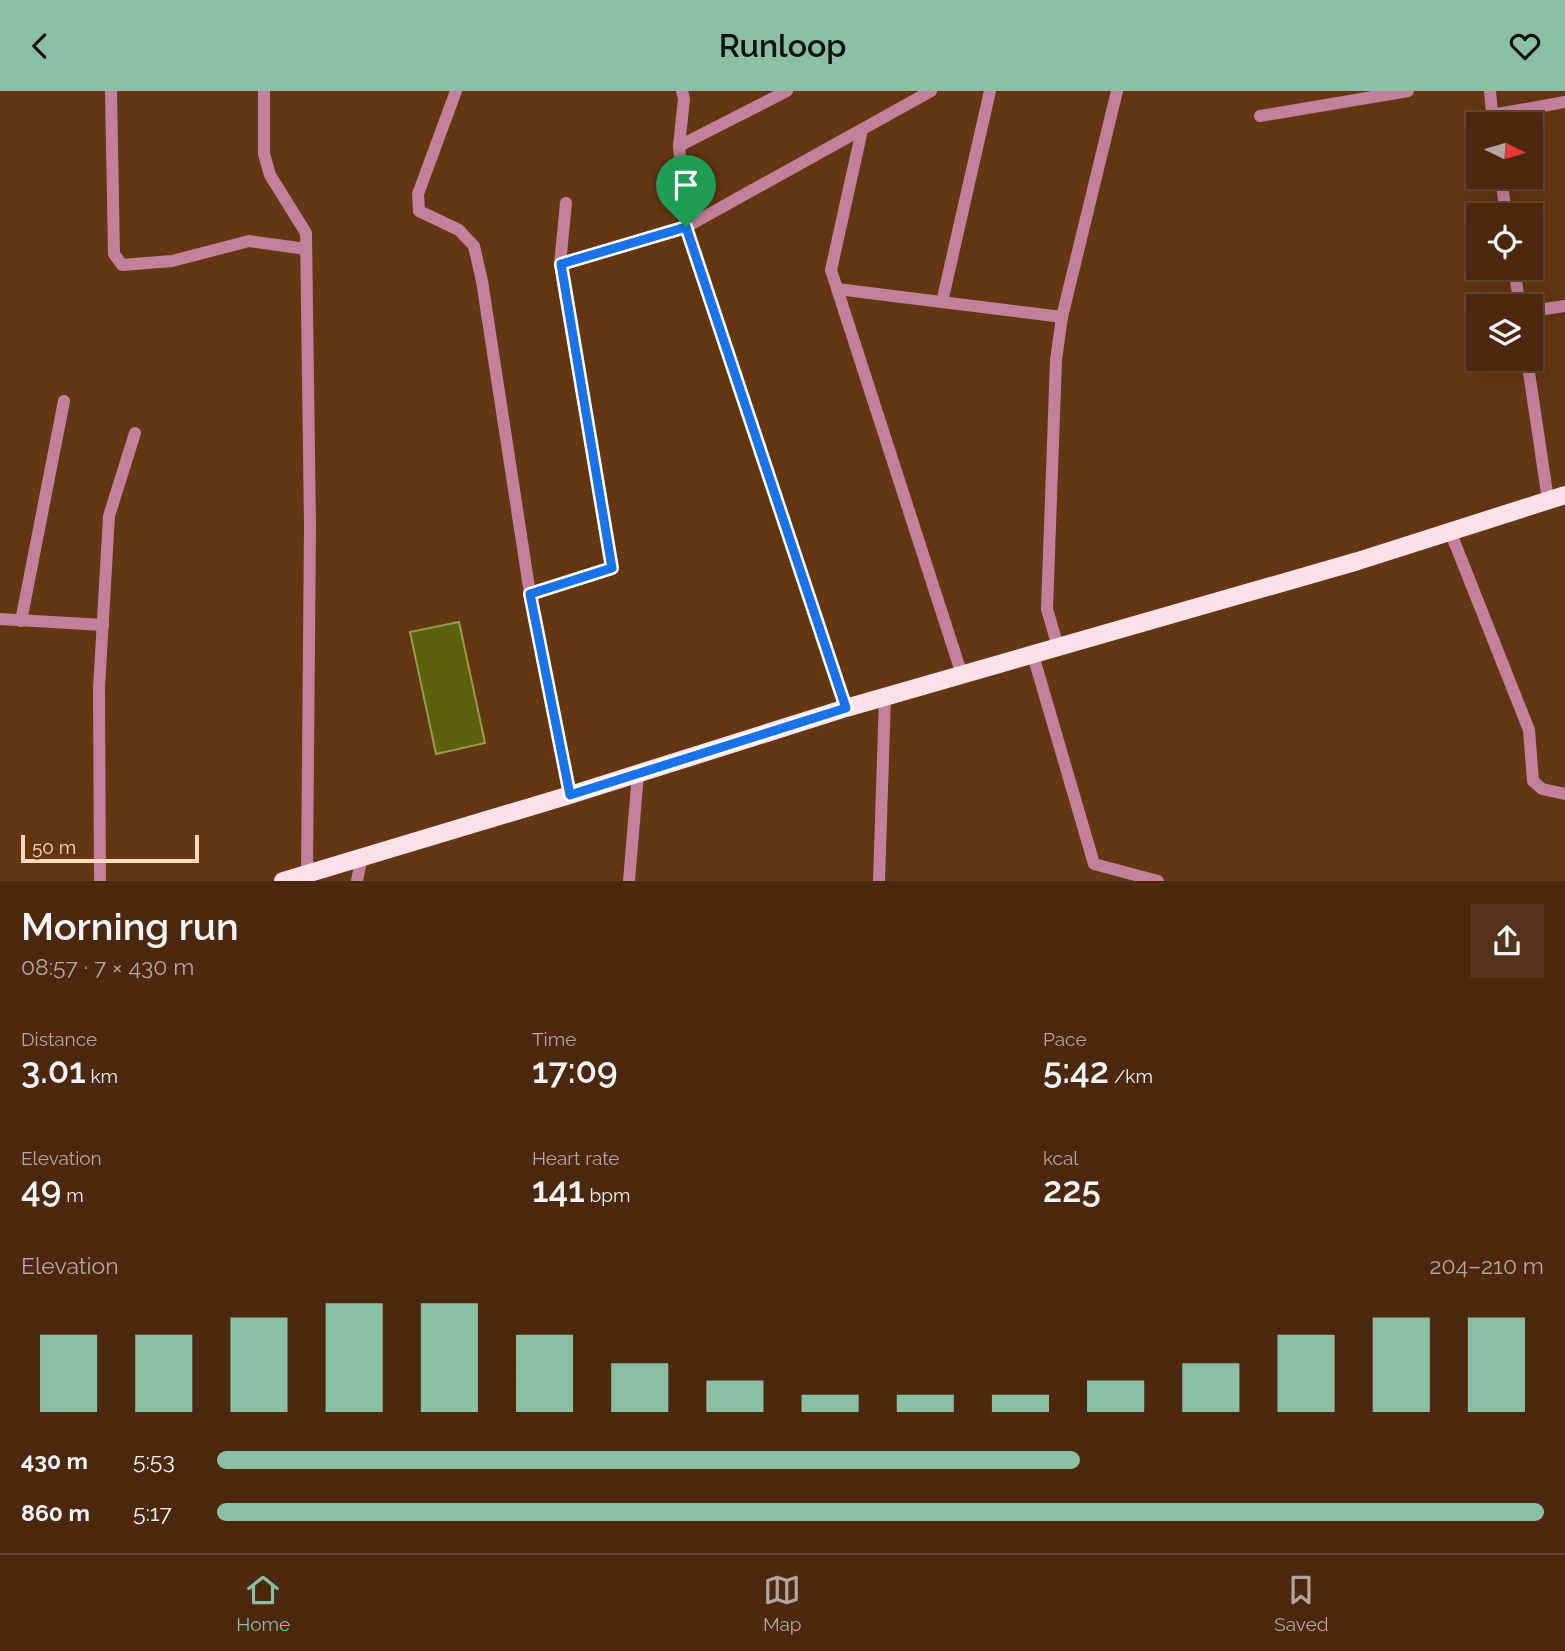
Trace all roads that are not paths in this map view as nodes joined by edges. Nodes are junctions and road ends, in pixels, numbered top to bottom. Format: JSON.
{"nodes":[{"id":1,"x":111,"y":91,"type":"edge"},
{"id":2,"x":118,"y":91,"type":"edge"},
{"id":3,"x":264,"y":91,"type":"edge"},
{"id":4,"x":456,"y":91,"type":"edge"},
{"id":5,"x":682,"y":91,"type":"edge"},
{"id":6,"x":787,"y":91,"type":"edge"},
{"id":7,"x":931,"y":91,"type":"edge"},
{"id":8,"x":990,"y":91,"type":"edge"},
{"id":9,"x":1117,"y":91,"type":"edge"},
{"id":10,"x":1408,"y":91,"type":"edge"},
{"id":11,"x":1490,"y":91,"type":"edge"},
{"id":12,"x":1565,"y":102,"type":"edge"},
{"id":13,"x":1492,"y":112,"type":"edge"},
{"id":14,"x":1522,"y":112,"type":"edge"},
{"id":15,"x":1260,"y":116,"type":"dead end"},
{"id":16,"x":862,"y":130,"type":"junction"},
{"id":17,"x":679,"y":146,"type":"junction"},
{"id":18,"x":566,"y":203,"type":"dead end"},
{"id":19,"x":686,"y":227,"type":"junction"},
{"id":20,"x":306,"y":249,"type":"junction"},
{"id":21,"x":561,"y":264,"type":"junction"},
{"id":22,"x":837,"y":289,"type":"junction"},
{"id":23,"x":942,"y":302,"type":"junction"},
{"id":24,"x":1565,"y":306,"type":"edge"},
{"id":25,"x":1543,"y":309,"type":"edge"},
{"id":26,"x":1062,"y":317,"type":"junction"},
{"id":27,"x":1530,"y":371,"type":"edge"},
{"id":28,"x":64,"y":401,"type":"dead end"},
{"id":29,"x":135,"y":433,"type":"dead end"},
{"id":30,"x":1557,"y":497,"type":"edge"},
{"id":31,"x":1450,"y":531,"type":"junction"},
{"id":32,"x":530,"y":594,"type":"junction"},
{"id":33,"x":0,"y":619,"type":"edge"},
{"id":34,"x":21,"y":621,"type":"junction"},
{"id":35,"x":103,"y":625,"type":"junction"},
{"id":36,"x":1058,"y":647,"type":"junction"},
{"id":37,"x":1033,"y":655,"type":"junction"},
{"id":38,"x":962,"y":675,"type":"junction"},
{"id":39,"x":885,"y":697,"type":"junction"},
{"id":40,"x":846,"y":708,"type":"junction"},
{"id":41,"x":638,"y":774,"type":"junction"},
{"id":42,"x":1565,"y":794,"type":"edge"},
{"id":43,"x":570,"y":795,"type":"junction"},
{"id":44,"x":362,"y":856,"type":"junction"},
{"id":45,"x":307,"y":874,"type":"junction"},
{"id":46,"x":100,"y":881,"type":"edge"},
{"id":47,"x":283,"y":881,"type":"edge"},
{"id":48,"x":357,"y":881,"type":"edge"},
{"id":49,"x":629,"y":881,"type":"edge"},
{"id":50,"x":879,"y":881,"type":"edge"},
{"id":51,"x":1158,"y":881,"type":"edge"}],
"edges":[{"from":1,"to":2,"type":"street"},
{"from":1,"to":20,"type":"street"},
{"from":3,"to":20,"type":"street"},
{"from":4,"to":32,"type":"street"},
{"from":5,"to":17,"type":"street"},
{"from":6,"to":17,"type":"street"},
{"from":7,"to":16,"type":"street"},
{"from":8,"to":23,"type":"street"},
{"from":9,"to":26,"type":"street"},
{"from":10,"to":15,"type":"street"},
{"from":11,"to":13,"type":"street"},
{"from":12,"to":14,"type":"street"},
{"from":16,"to":19,"type":"street"},
{"from":16,"to":22,"type":"street"},
{"from":17,"to":19,"type":"street"},
{"from":18,"to":21,"type":"street"},
{"from":19,"to":21,"type":"street"},
{"from":19,"to":40,"type":"street"},
{"from":20,"to":45,"type":"street"},
{"from":21,"to":32,"type":"street"},
{"from":22,"to":23,"type":"street"},
{"from":22,"to":38,"type":"street"},
{"from":23,"to":26,"type":"street"},
{"from":24,"to":25,"type":"street"},
{"from":26,"to":36,"type":"street"},
{"from":27,"to":30,"type":"street"},
{"from":28,"to":34,"type":"street"},
{"from":29,"to":35,"type":"street"},
{"from":30,"to":31,"type":"main road"},
{"from":31,"to":36,"type":"main road"},
{"from":31,"to":42,"type":"street"},
{"from":32,"to":43,"type":"street"},
{"from":33,"to":34,"type":"street"},
{"from":34,"to":35,"type":"street"},
{"from":35,"to":46,"type":"street"},
{"from":36,"to":37,"type":"main road"},
{"from":37,"to":38,"type":"main road"},
{"from":37,"to":51,"type":"street"},
{"from":38,"to":39,"type":"main road"},
{"from":39,"to":40,"type":"main road"},
{"from":39,"to":50,"type":"street"},
{"from":40,"to":41,"type":"main road"},
{"from":41,"to":43,"type":"main road"},
{"from":41,"to":49,"type":"street"},
{"from":43,"to":44,"type":"main road"},
{"from":44,"to":45,"type":"main road"},
{"from":44,"to":48,"type":"street"},
{"from":45,"to":47,"type":"main road"}]}
